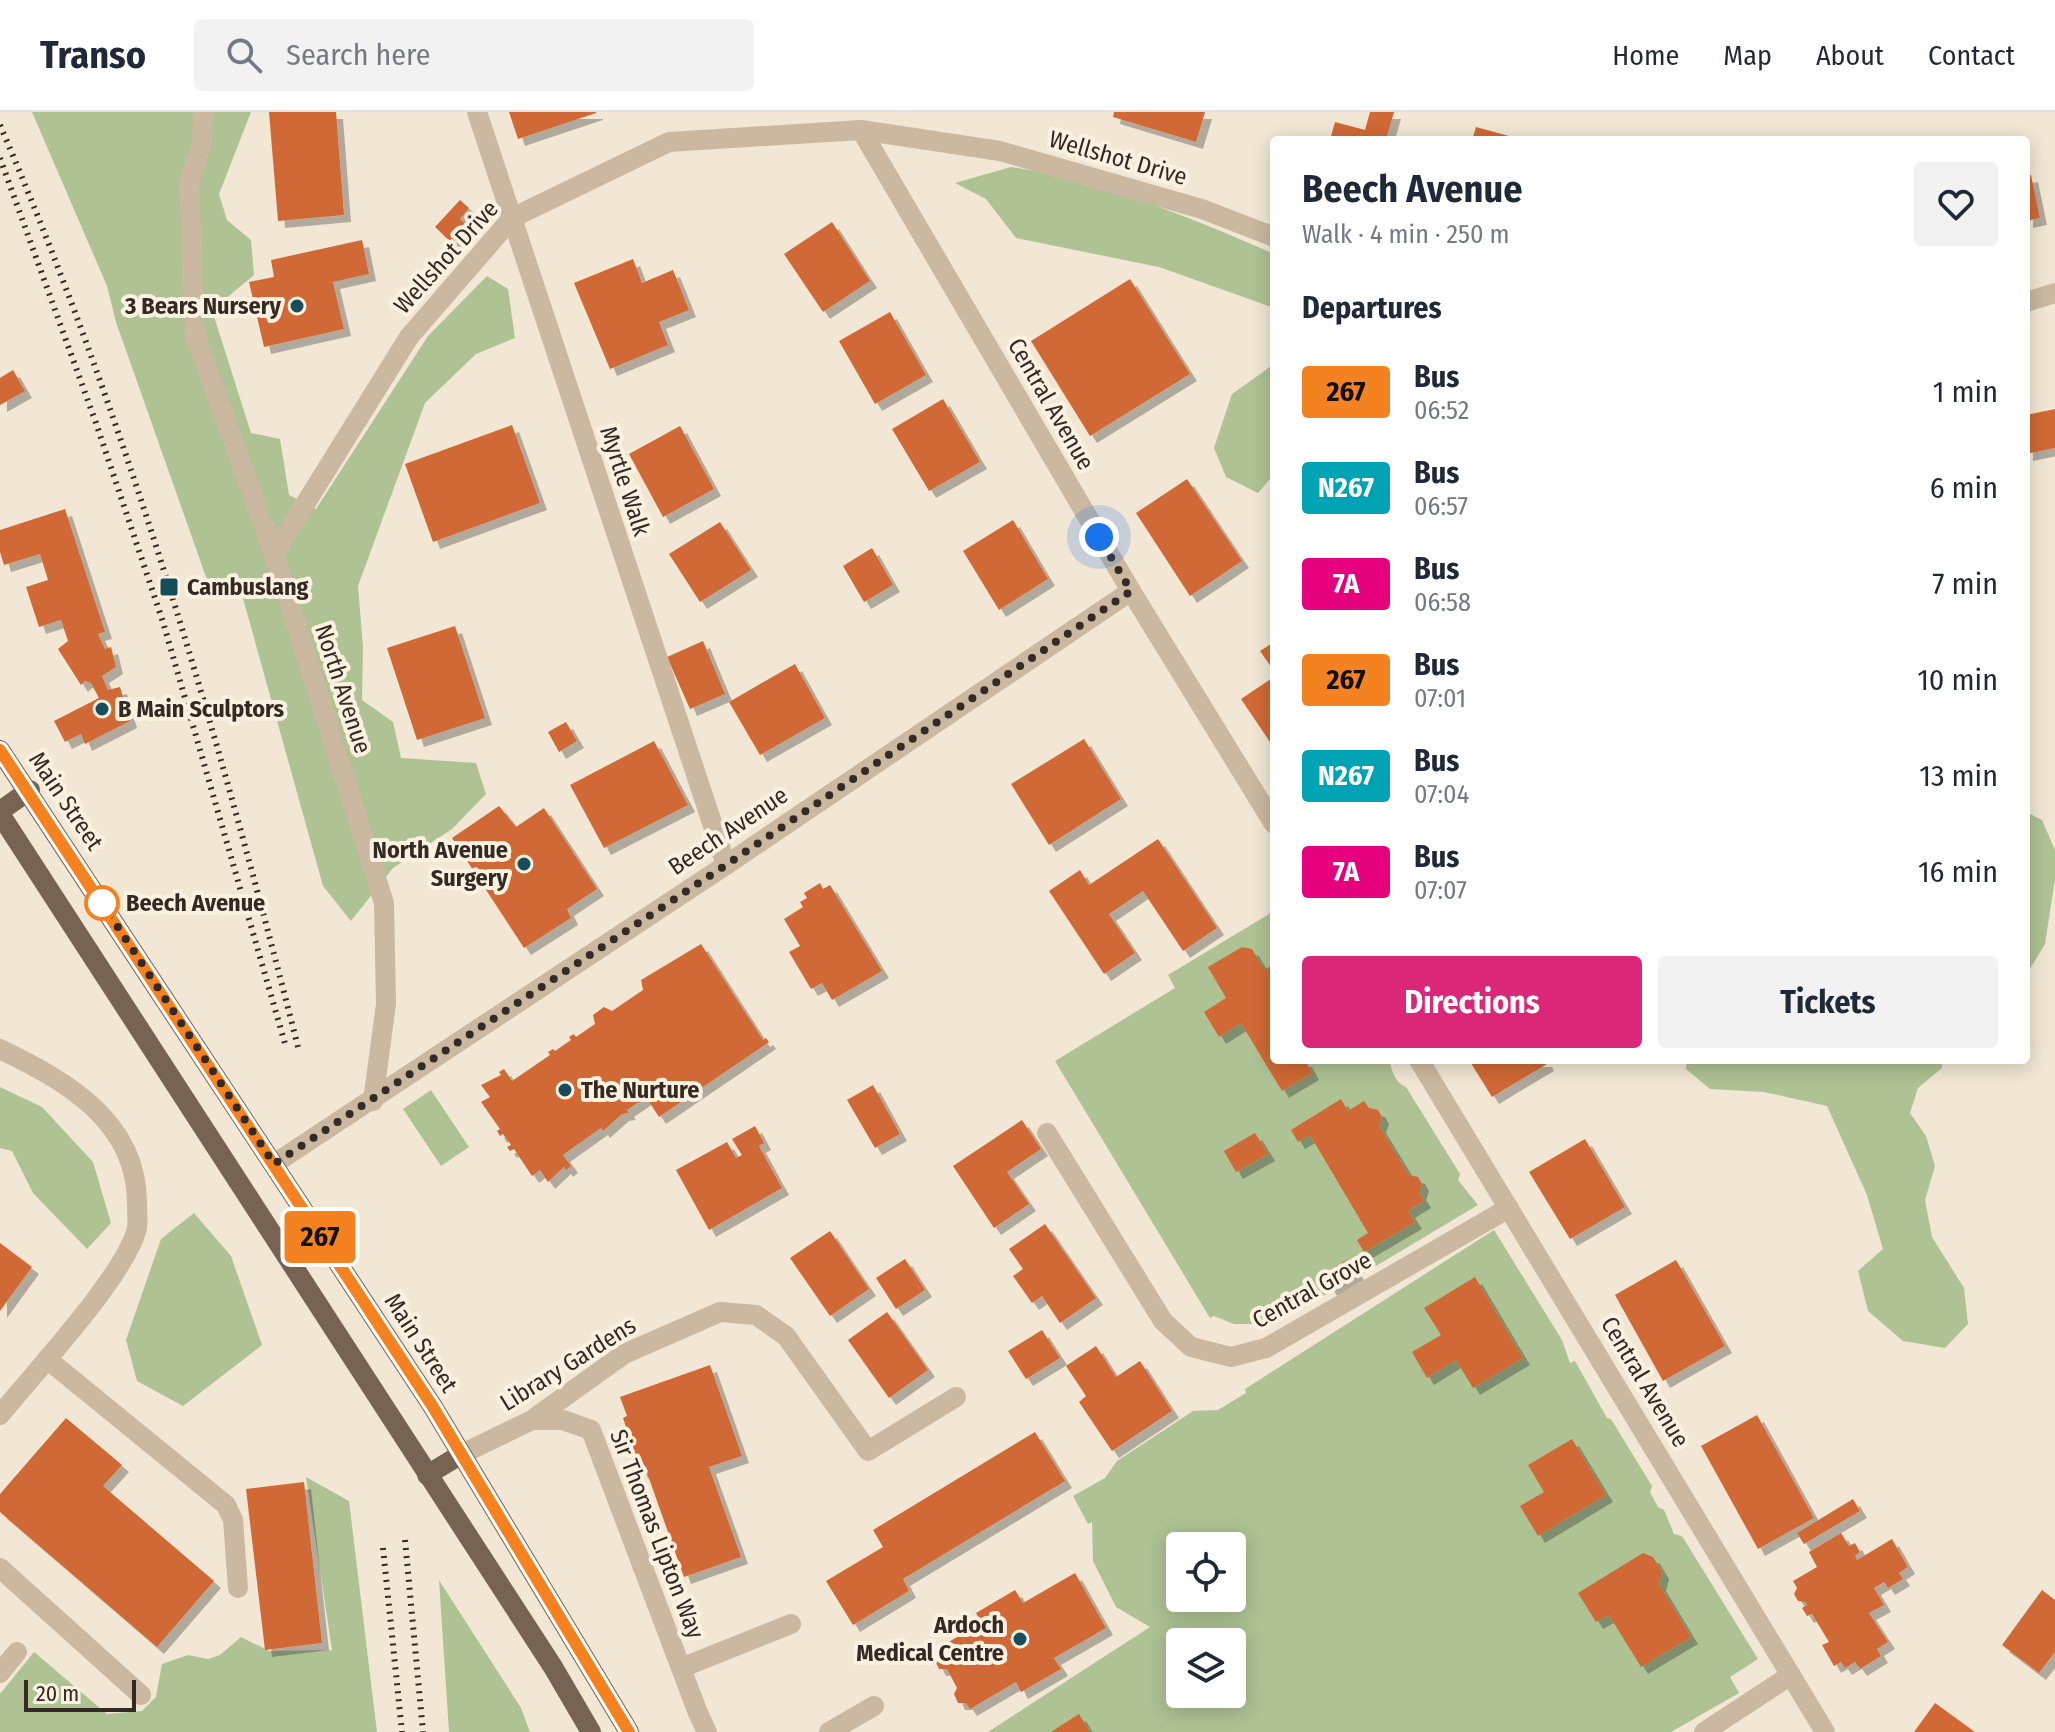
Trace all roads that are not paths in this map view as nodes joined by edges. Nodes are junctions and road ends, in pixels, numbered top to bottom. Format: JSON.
{"nodes":[{"id":1,"x":203,"y":112,"type":"edge"},
{"id":2,"x":477,"y":112,"type":"edge"},
{"id":3,"x":861,"y":130,"type":"junction"},
{"id":4,"x":512,"y":218,"type":"junction"},
{"id":5,"x":1270,"y":235,"type":"edge"},
{"id":6,"x":2055,"y":293,"type":"edge"},
{"id":7,"x":2030,"y":301,"type":"edge"},
{"id":8,"x":274,"y":554,"type":"junction"},
{"id":9,"x":1131,"y":591,"type":"junction"},
{"id":10,"x":0,"y":750,"type":"edge"},
{"id":11,"x":30,"y":790,"type":"junction"},
{"id":12,"x":0,"y":812,"type":"edge"},
{"id":13,"x":1270,"y":817,"type":"edge"},
{"id":14,"x":726,"y":865,"type":"junction"},
{"id":15,"x":0,"y":1049,"type":"edge"},
{"id":16,"x":1421,"y":1064,"type":"edge"},
{"id":17,"x":373,"y":1101,"type":"junction"},
{"id":18,"x":1047,"y":1133,"type":"dead end"},
{"id":19,"x":274,"y":1164,"type":"junction"},
{"id":20,"x":243,"y":1185,"type":"junction"},
{"id":21,"x":1509,"y":1208,"type":"junction"},
{"id":22,"x":47,"y":1359,"type":"junction"},
{"id":23,"x":956,"y":1397,"type":"dead end"},
{"id":24,"x":0,"y":1415,"type":"edge"},
{"id":25,"x":532,"y":1420,"type":"junction"},
{"id":26,"x":460,"y":1455,"type":"junction"},
{"id":27,"x":427,"y":1475,"type":"junction"},
{"id":28,"x":0,"y":1568,"type":"edge"},
{"id":29,"x":238,"y":1588,"type":"dead end"},
{"id":30,"x":791,"y":1624,"type":"dead end"},
{"id":31,"x":17,"y":1652,"type":"dead end"},
{"id":32,"x":681,"y":1668,"type":"junction"},
{"id":33,"x":0,"y":1673,"type":"edge"},
{"id":34,"x":1791,"y":1675,"type":"junction"},
{"id":35,"x":141,"y":1695,"type":"dead end"},
{"id":36,"x":874,"y":1706,"type":"dead end"},
{"id":37,"x":1740,"y":1724,"type":"edge"},
{"id":38,"x":591,"y":1732,"type":"edge"},
{"id":39,"x":629,"y":1732,"type":"edge"},
{"id":40,"x":707,"y":1732,"type":"edge"},
{"id":41,"x":829,"y":1732,"type":"edge"},
{"id":42,"x":1704,"y":1732,"type":"edge"},
{"id":43,"x":1825,"y":1732,"type":"edge"}],
"edges":[{"from":1,"to":8,"type":"street","name":"North Avenue"},
{"from":2,"to":4,"type":"street","name":"Myrtle Walk"},
{"from":3,"to":4,"type":"street","name":"Wellshot Drive"},
{"from":3,"to":5,"type":"street","name":"Wellshot Drive"},
{"from":3,"to":9,"type":"street","name":"Central Avenue"},
{"from":4,"to":8,"type":"street","name":"Wellshot Drive"},
{"from":4,"to":14,"type":"street","name":"Myrtle Walk"},
{"from":6,"to":7,"type":"street"},
{"from":8,"to":17,"type":"street","name":"North Avenue"},
{"from":9,"to":13,"type":"street","name":"Central Avenue"},
{"from":9,"to":14,"type":"street","name":"Beech Avenue"},
{"from":10,"to":11,"type":"main road","name":"Main Street"},
{"from":11,"to":12,"type":"main road"},
{"from":11,"to":19,"type":"main road","name":"Main Street"},
{"from":12,"to":20,"type":"main road"},
{"from":14,"to":17,"type":"street","name":"Beech Avenue"},
{"from":15,"to":22,"type":"street"},
{"from":16,"to":21,"type":"street","name":"Central Avenue"},
{"from":17,"to":19,"type":"street","name":"Beech Avenue"},
{"from":18,"to":21,"type":"street","name":"Central Grove"},
{"from":19,"to":20,"type":"main road"},
{"from":19,"to":26,"type":"main road","name":"Main Street"},
{"from":20,"to":27,"type":"main road"},
{"from":21,"to":34,"type":"street","name":"Central Avenue"},
{"from":22,"to":24,"type":"street"},
{"from":22,"to":29,"type":"street"},
{"from":23,"to":25,"type":"street","name":"Library Gardens"},
{"from":25,"to":26,"type":"street","name":"Library Gardens"},
{"from":25,"to":32,"type":"street","name":"Sir Thomas Lipton Way"},
{"from":26,"to":27,"type":"main road"},
{"from":26,"to":39,"type":"main road","name":"Main Street"},
{"from":27,"to":38,"type":"main road"},
{"from":28,"to":35,"type":"street"},
{"from":30,"to":32,"type":"street"},
{"from":31,"to":33,"type":"street"},
{"from":32,"to":40,"type":"street","name":"Sir Thomas Lipton Way"},
{"from":34,"to":37,"type":"street"},
{"from":34,"to":43,"type":"street","name":"Central Avenue"},
{"from":36,"to":41,"type":"street"},
{"from":37,"to":42,"type":"street"}]}
